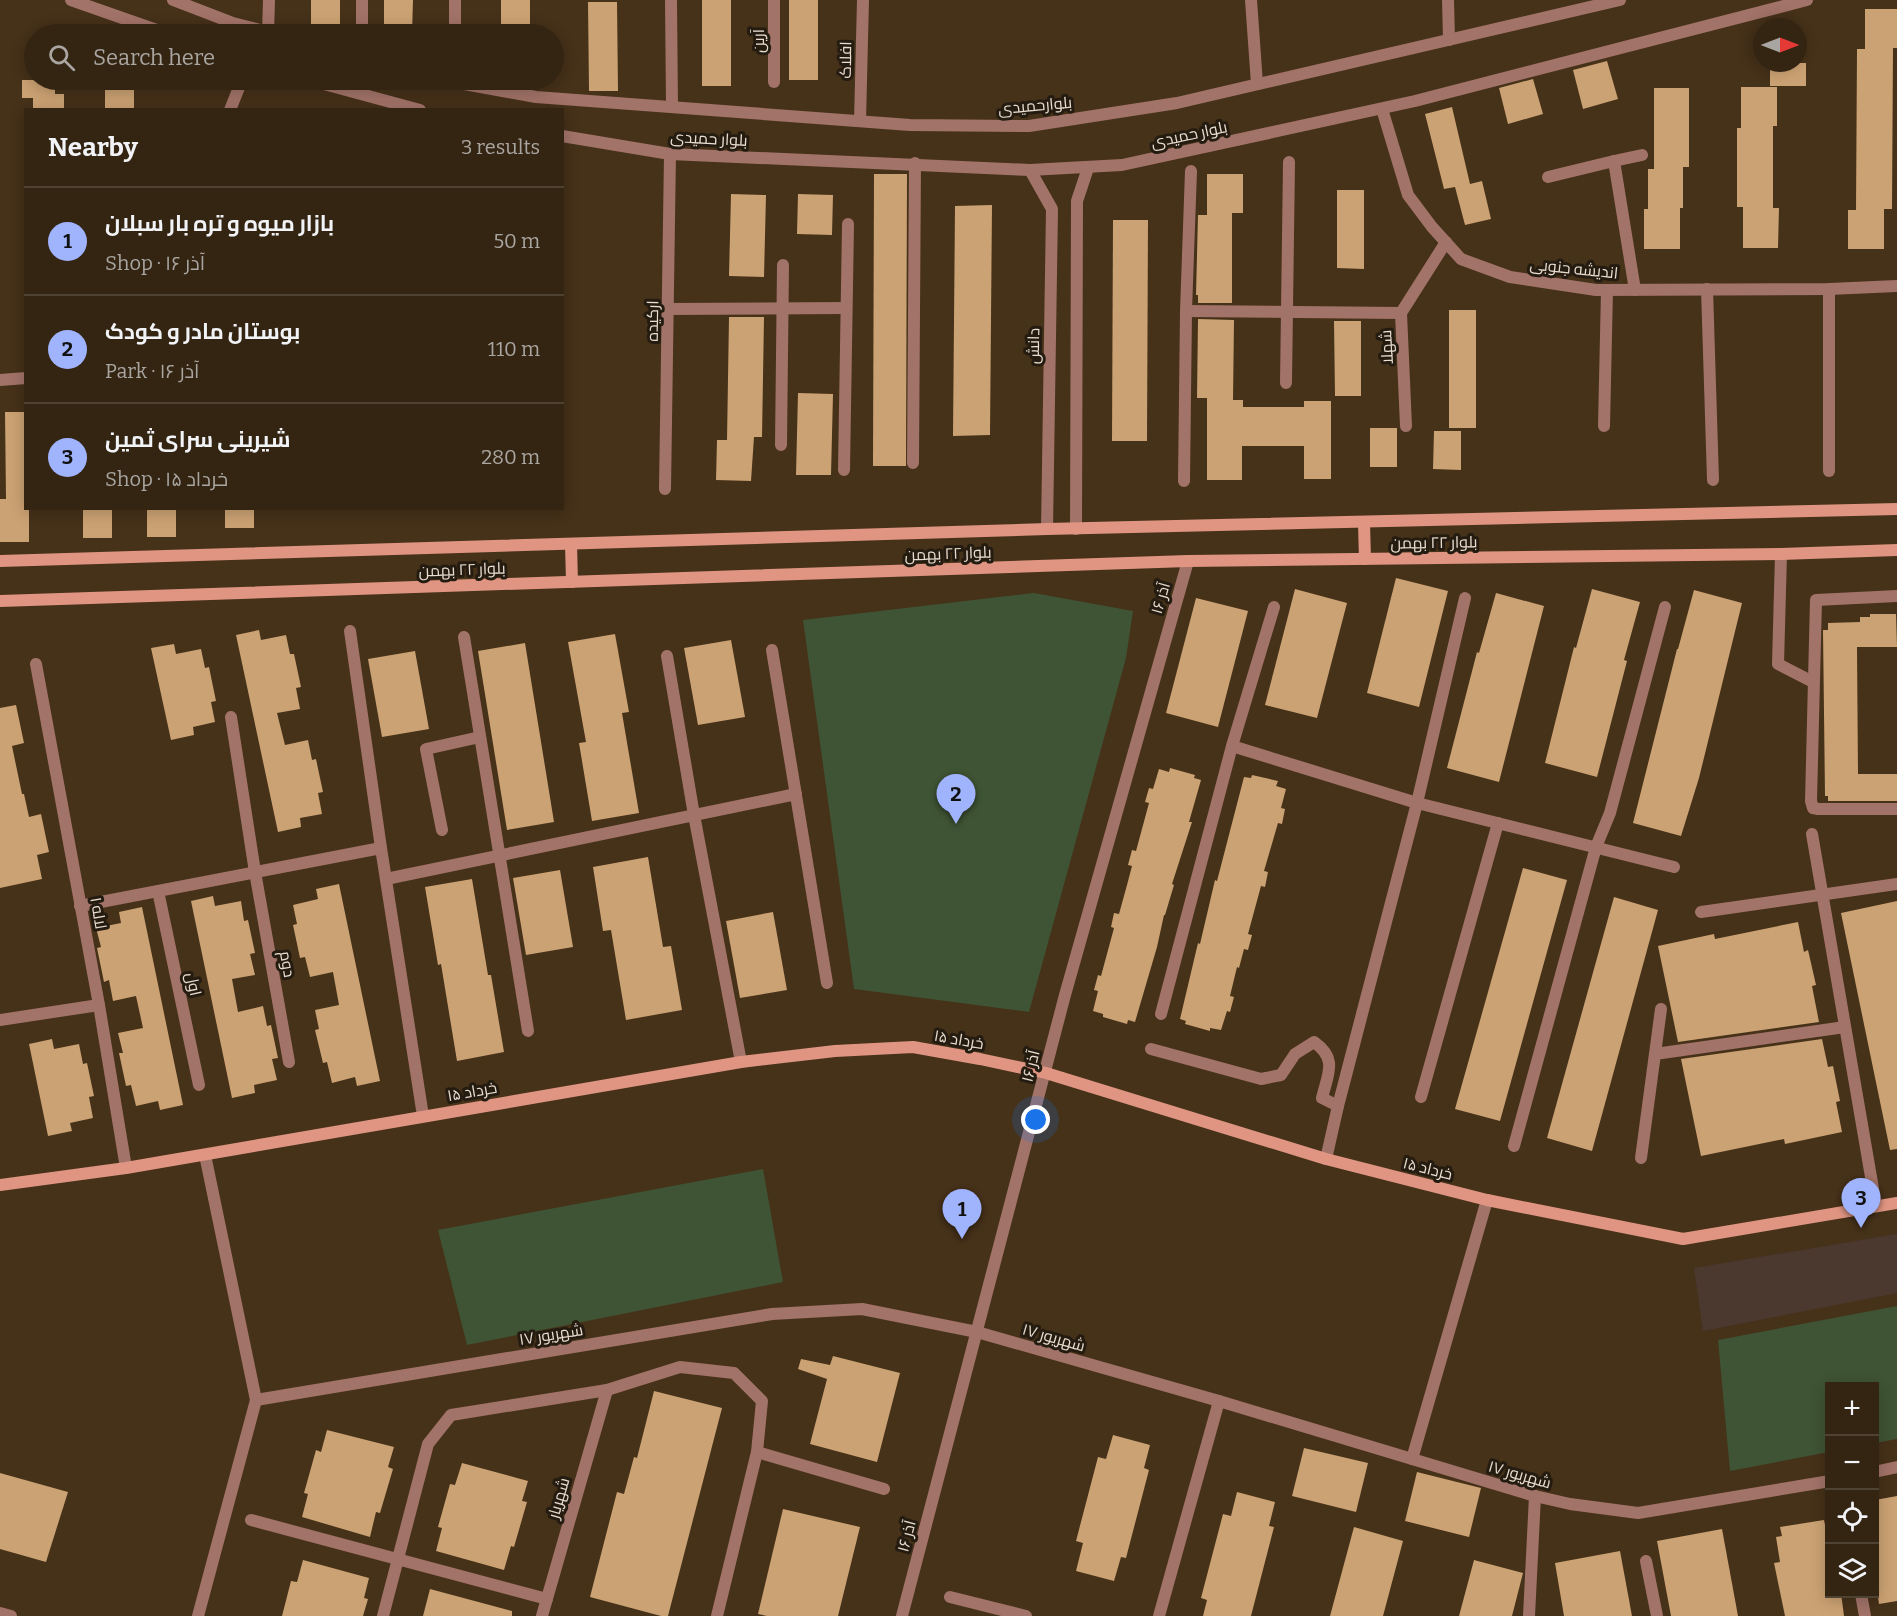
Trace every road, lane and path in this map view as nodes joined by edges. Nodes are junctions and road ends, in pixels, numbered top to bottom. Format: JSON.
{"nodes":[{"id":1,"x":71,"y":0,"type":"edge"},
{"id":2,"x":173,"y":0,"type":"edge"},
{"id":3,"x":269,"y":0,"type":"edge"},
{"id":4,"x":362,"y":0,"type":"edge"},
{"id":5,"x":455,"y":0,"type":"edge"},
{"id":6,"x":671,"y":0,"type":"edge"},
{"id":7,"x":774,"y":0,"type":"edge"},
{"id":8,"x":863,"y":0,"type":"edge"},
{"id":9,"x":1251,"y":0,"type":"edge"},
{"id":10,"x":1448,"y":0,"type":"edge"},
{"id":11,"x":1620,"y":0,"type":"edge"},
{"id":12,"x":1807,"y":0,"type":"edge"},
{"id":13,"x":139,"y":24,"type":"edge"},
{"id":14,"x":237,"y":24,"type":"edge"},
{"id":15,"x":271,"y":24,"type":"edge"},
{"id":16,"x":362,"y":24,"type":"edge"},
{"id":17,"x":455,"y":24,"type":"edge"},
{"id":18,"x":1449,"y":40,"type":"junction"},
{"id":19,"x":774,"y":82,"type":"dead end"},
{"id":20,"x":1257,"y":84,"type":"junction"},
{"id":21,"x":238,"y":90,"type":"edge"},
{"id":22,"x":346,"y":90,"type":"edge"},
{"id":23,"x":497,"y":90,"type":"edge"},
{"id":24,"x":672,"y":106,"type":"junction"},
{"id":25,"x":231,"y":108,"type":"edge"},
{"id":26,"x":413,"y":108,"type":"edge"},
{"id":27,"x":1382,"y":108,"type":"junction"},
{"id":28,"x":860,"y":121,"type":"junction"},
{"id":29,"x":564,"y":136,"type":"edge"},
{"id":30,"x":670,"y":154,"type":"junction"},
{"id":31,"x":1642,"y":155,"type":"dead end"},
{"id":32,"x":1614,"y":161,"type":"junction"},
{"id":33,"x":1288,"y":162,"type":"dead end"},
{"id":34,"x":915,"y":163,"type":"junction"},
{"id":35,"x":1088,"y":168,"type":"junction"},
{"id":36,"x":1030,"y":170,"type":"junction"},
{"id":37,"x":1191,"y":171,"type":"dead end"},
{"id":38,"x":1548,"y":177,"type":"dead end"},
{"id":39,"x":848,"y":224,"type":"dead end"},
{"id":40,"x":1446,"y":242,"type":"junction"},
{"id":41,"x":783,"y":266,"type":"dead end"},
{"id":42,"x":1897,"y":286,"type":"edge"},
{"id":43,"x":1828,"y":288,"type":"junction"},
{"id":44,"x":1707,"y":289,"type":"junction"},
{"id":45,"x":1607,"y":290,"type":"junction"},
{"id":46,"x":1635,"y":290,"type":"junction"},
{"id":47,"x":783,"y":308,"type":"junction"},
{"id":48,"x":846,"y":308,"type":"junction"},
{"id":49,"x":668,"y":309,"type":"junction"},
{"id":50,"x":1186,"y":311,"type":"junction"},
{"id":51,"x":1287,"y":312,"type":"junction"},
{"id":52,"x":1401,"y":313,"type":"junction"},
{"id":53,"x":24,"y":378,"type":"edge"},
{"id":54,"x":0,"y":380,"type":"edge"},
{"id":55,"x":1286,"y":383,"type":"dead end"},
{"id":56,"x":1406,"y":426,"type":"dead end"},
{"id":57,"x":1604,"y":426,"type":"dead end"},
{"id":58,"x":781,"y":446,"type":"dead end"},
{"id":59,"x":913,"y":463,"type":"dead end"},
{"id":60,"x":844,"y":470,"type":"dead end"},
{"id":61,"x":1829,"y":471,"type":"dead end"},
{"id":62,"x":1713,"y":480,"type":"dead end"},
{"id":63,"x":1184,"y":481,"type":"dead end"},
{"id":64,"x":665,"y":489,"type":"dead end"},
{"id":65,"x":1897,"y":509,"type":"edge"},
{"id":66,"x":1364,"y":523,"type":"junction"},
{"id":67,"x":1076,"y":529,"type":"junction"},
{"id":68,"x":1047,"y":530,"type":"junction"},
{"id":69,"x":571,"y":544,"type":"junction"},
{"id":70,"x":1897,"y":550,"type":"edge"},
{"id":71,"x":1780,"y":554,"type":"junction"},
{"id":72,"x":1365,"y":559,"type":"junction"},
{"id":73,"x":0,"y":561,"type":"edge"},
{"id":74,"x":1188,"y":561,"type":"junction"},
{"id":75,"x":572,"y":582,"type":"junction"},
{"id":76,"x":1897,"y":596,"type":"edge"},
{"id":77,"x":1465,"y":598,"type":"dead end"},
{"id":78,"x":0,"y":601,"type":"edge"},
{"id":79,"x":1274,"y":607,"type":"dead end"},
{"id":80,"x":1665,"y":608,"type":"dead end"},
{"id":81,"x":350,"y":631,"type":"dead end"},
{"id":82,"x":464,"y":637,"type":"dead end"},
{"id":83,"x":772,"y":650,"type":"dead end"},
{"id":84,"x":668,"y":656,"type":"dead end"},
{"id":85,"x":36,"y":664,"type":"dead end"},
{"id":86,"x":1813,"y":682,"type":"junction"},
{"id":87,"x":231,"y":717,"type":"dead end"},
{"id":88,"x":480,"y":737,"type":"junction"},
{"id":89,"x":1232,"y":746,"type":"junction"},
{"id":90,"x":796,"y":794,"type":"junction"},
{"id":91,"x":1417,"y":803,"type":"junction"},
{"id":92,"x":1897,"y":809,"type":"edge"},
{"id":93,"x":694,"y":815,"type":"junction"},
{"id":94,"x":1498,"y":823,"type":"junction"},
{"id":95,"x":442,"y":830,"type":"dead end"},
{"id":96,"x":1812,"y":834,"type":"dead end"},
{"id":97,"x":1596,"y":847,"type":"junction"},
{"id":98,"x":381,"y":848,"type":"junction"},
{"id":99,"x":499,"y":855,"type":"junction"},
{"id":100,"x":1674,"y":867,"type":"dead end"},
{"id":101,"x":255,"y":872,"type":"junction"},
{"id":102,"x":386,"y":879,"type":"junction"},
{"id":103,"x":1897,"y":884,"type":"edge"},
{"id":104,"x":158,"y":891,"type":"junction"},
{"id":105,"x":1822,"y":896,"type":"junction"},
{"id":106,"x":80,"y":906,"type":"junction"},
{"id":107,"x":1701,"y":912,"type":"dead end"},
{"id":108,"x":827,"y":983,"type":"dead end"},
{"id":109,"x":99,"y":1005,"type":"junction"},
{"id":110,"x":1661,"y":1009,"type":"dead end"},
{"id":111,"x":1161,"y":1014,"type":"dead end"},
{"id":112,"x":0,"y":1020,"type":"edge"},
{"id":113,"x":1845,"y":1027,"type":"junction"},
{"id":114,"x":528,"y":1031,"type":"dead end"},
{"id":115,"x":1151,"y":1049,"type":"dead end"},
{"id":116,"x":1655,"y":1054,"type":"junction"},
{"id":117,"x":289,"y":1062,"type":"dead end"},
{"id":118,"x":741,"y":1062,"type":"junction"},
{"id":119,"x":1046,"y":1074,"type":"junction"},
{"id":120,"x":199,"y":1085,"type":"dead end"},
{"id":121,"x":1421,"y":1097,"type":"dead end"},
{"id":122,"x":1338,"y":1106,"type":"junction"},
{"id":123,"x":423,"y":1116,"type":"junction"},
{"id":124,"x":1514,"y":1146,"type":"dead end"},
{"id":125,"x":205,"y":1155,"type":"junction"},
{"id":126,"x":1641,"y":1158,"type":"dead end"},
{"id":127,"x":1326,"y":1159,"type":"junction"},
{"id":128,"x":126,"y":1168,"type":"junction"},
{"id":129,"x":0,"y":1185,"type":"edge"},
{"id":130,"x":1486,"y":1200,"type":"junction"},
{"id":131,"x":1897,"y":1203,"type":"edge"},
{"id":132,"x":1876,"y":1206,"type":"junction"},
{"id":133,"x":977,"y":1332,"type":"junction"},
{"id":134,"x":607,"y":1390,"type":"junction"},
{"id":135,"x":256,"y":1400,"type":"junction"},
{"id":136,"x":1219,"y":1401,"type":"junction"},
{"id":137,"x":757,"y":1452,"type":"junction"},
{"id":138,"x":1412,"y":1460,"type":"junction"},
{"id":139,"x":1897,"y":1467,"type":"edge"},
{"id":140,"x":1879,"y":1471,"type":"edge"},
{"id":141,"x":1825,"y":1482,"type":"edge"},
{"id":142,"x":884,"y":1489,"type":"dead end"},
{"id":143,"x":1535,"y":1496,"type":"junction"},
{"id":144,"x":251,"y":1520,"type":"dead end"},
{"id":145,"x":398,"y":1560,"type":"junction"},
{"id":146,"x":1646,"y":1561,"type":"dead end"},
{"id":147,"x":950,"y":1597,"type":"dead end"},
{"id":148,"x":1862,"y":1598,"type":"edge"},
{"id":149,"x":547,"y":1599,"type":"junction"},
{"id":150,"x":0,"y":1613,"type":"edge"},
{"id":151,"x":11,"y":1616,"type":"edge"},
{"id":152,"x":198,"y":1616,"type":"edge"},
{"id":153,"x":383,"y":1616,"type":"edge"},
{"id":154,"x":542,"y":1616,"type":"edge"},
{"id":155,"x":717,"y":1616,"type":"edge"},
{"id":156,"x":902,"y":1616,"type":"edge"},
{"id":157,"x":1026,"y":1616,"type":"edge"},
{"id":158,"x":1159,"y":1616,"type":"edge"},
{"id":159,"x":1529,"y":1616,"type":"edge"},
{"id":160,"x":1658,"y":1616,"type":"edge"},
{"id":161,"x":1865,"y":1616,"type":"edge"}],
"edges":[{"from":1,"to":13,"type":"street"},
{"from":2,"to":14,"type":"street"},
{"from":3,"to":15,"type":"street"},
{"from":4,"to":16,"type":"street"},
{"from":5,"to":17,"type":"street"},
{"from":6,"to":24,"type":"street"},
{"from":7,"to":19,"type":"street","name":"آرین"},
{"from":8,"to":28,"type":"street","name":"افلاک"},
{"from":9,"to":20,"type":"street"},
{"from":10,"to":18,"type":"street"},
{"from":11,"to":18,"type":"street","name":"بلوارحمیدی"},
{"from":12,"to":27,"type":"street","name":"بلوار حمیدی"},
{"from":18,"to":20,"type":"street","name":"بلوارحمیدی"},
{"from":20,"to":28,"type":"street","name":"بلوارحمیدی"},
{"from":21,"to":25,"type":"street"},
{"from":22,"to":26,"type":"street"},
{"from":23,"to":24,"type":"street","name":"بلوارحمیدی"},
{"from":24,"to":28,"type":"street","name":"بلوارحمیدی"},
{"from":27,"to":35,"type":"street","name":"بلوار حمیدی"},
{"from":27,"to":40,"type":"street","name":"اندیشه جنوبی"},
{"from":29,"to":30,"type":"street","name":"بلوار حمیدی"},
{"from":30,"to":34,"type":"street","name":"بلوار حمیدی"},
{"from":30,"to":49,"type":"street","name":"ارکیده"},
{"from":31,"to":32,"type":"street"},
{"from":32,"to":38,"type":"street"},
{"from":32,"to":46,"type":"street"},
{"from":33,"to":51,"type":"street"},
{"from":34,"to":36,"type":"street","name":"بلوار حمیدی"},
{"from":34,"to":59,"type":"street"},
{"from":35,"to":36,"type":"street","name":"بلوار حمیدی"},
{"from":35,"to":67,"type":"street"},
{"from":36,"to":68,"type":"street","name":"دانش"},
{"from":37,"to":50,"type":"street"},
{"from":39,"to":48,"type":"street"},
{"from":40,"to":45,"type":"street","name":"اندیشه جنوبی"},
{"from":40,"to":52,"type":"street","name":"شهلا"},
{"from":41,"to":47,"type":"street"},
{"from":42,"to":43,"type":"street","name":"اندیشه جنوبی"},
{"from":43,"to":44,"type":"street","name":"اندیشه جنوبی"},
{"from":43,"to":61,"type":"street"},
{"from":44,"to":46,"type":"street","name":"اندیشه جنوبی"},
{"from":44,"to":62,"type":"street"},
{"from":45,"to":46,"type":"street","name":"اندیشه جنوبی"},
{"from":45,"to":57,"type":"street"},
{"from":47,"to":48,"type":"street"},
{"from":47,"to":49,"type":"street"},
{"from":47,"to":58,"type":"street"},
{"from":48,"to":60,"type":"street"},
{"from":49,"to":64,"type":"street","name":"ارکیده"},
{"from":50,"to":51,"type":"street"},
{"from":50,"to":63,"type":"street"},
{"from":51,"to":52,"type":"street"},
{"from":51,"to":55,"type":"street"},
{"from":52,"to":56,"type":"street","name":"شهلا"},
{"from":53,"to":54,"type":"street"},
{"from":65,"to":66,"type":"main road","name":"بلوار ۲۲ بهمن"},
{"from":66,"to":67,"type":"main road","name":"بلوار ۲۲ بهمن"},
{"from":66,"to":72,"type":"main road"},
{"from":67,"to":68,"type":"main road","name":"بلوار ۲۲ بهمن"},
{"from":68,"to":69,"type":"main road","name":"بلوار ۲۲ بهمن"},
{"from":69,"to":73,"type":"main road","name":"بلوار ۲۲ بهمن"},
{"from":69,"to":75,"type":"main road"},
{"from":70,"to":71,"type":"main road","name":"بلوار ۲۲ بهمن"},
{"from":71,"to":72,"type":"main road","name":"بلوار ۲۲ بهمن"},
{"from":71,"to":86,"type":"street"},
{"from":72,"to":74,"type":"main road","name":"بلوار ۲۲ بهمن"},
{"from":74,"to":75,"type":"main road","name":"بلوار ۲۲ بهمن"},
{"from":74,"to":119,"type":"street","name":"۱۶ آذر"},
{"from":75,"to":78,"type":"main road","name":"بلوار ۲۲ بهمن"},
{"from":76,"to":86,"type":"street"},
{"from":77,"to":91,"type":"street"},
{"from":79,"to":89,"type":"street"},
{"from":80,"to":97,"type":"street"},
{"from":81,"to":98,"type":"street"},
{"from":82,"to":88,"type":"street"},
{"from":83,"to":90,"type":"street"},
{"from":84,"to":93,"type":"street"},
{"from":85,"to":106,"type":"street","name":"لاله ۱"},
{"from":86,"to":92,"type":"street"},
{"from":87,"to":101,"type":"street","name":"دوم"},
{"from":88,"to":95,"type":"street"},
{"from":88,"to":99,"type":"street"},
{"from":89,"to":91,"type":"street"},
{"from":89,"to":111,"type":"street"},
{"from":90,"to":93,"type":"street"},
{"from":90,"to":108,"type":"street"},
{"from":91,"to":94,"type":"street"},
{"from":91,"to":122,"type":"street"},
{"from":93,"to":99,"type":"street"},
{"from":93,"to":118,"type":"street"},
{"from":94,"to":97,"type":"street"},
{"from":94,"to":121,"type":"street"},
{"from":96,"to":105,"type":"street"},
{"from":97,"to":100,"type":"street"},
{"from":97,"to":124,"type":"street"},
{"from":98,"to":101,"type":"street"},
{"from":98,"to":102,"type":"street"},
{"from":99,"to":102,"type":"street"},
{"from":99,"to":114,"type":"street"},
{"from":101,"to":104,"type":"street"},
{"from":101,"to":117,"type":"street","name":"دوم"},
{"from":102,"to":123,"type":"street"},
{"from":103,"to":105,"type":"street"},
{"from":104,"to":106,"type":"street"},
{"from":104,"to":120,"type":"street","name":"اول"},
{"from":105,"to":107,"type":"street"},
{"from":105,"to":113,"type":"street"},
{"from":106,"to":109,"type":"street","name":"لاله ۱"},
{"from":109,"to":112,"type":"street"},
{"from":109,"to":128,"type":"street","name":"لاله ۱"},
{"from":110,"to":116,"type":"street"},
{"from":113,"to":116,"type":"street"},
{"from":113,"to":132,"type":"street"},
{"from":115,"to":122,"type":"street"},
{"from":116,"to":126,"type":"street"},
{"from":118,"to":119,"type":"main road","name":"۱۵ خرداد"},
{"from":118,"to":123,"type":"main road","name":"۱۵ خرداد"},
{"from":119,"to":127,"type":"main road","name":"۱۵ خرداد"},
{"from":119,"to":133,"type":"street","name":"۱۶ آذر"},
{"from":122,"to":127,"type":"street"},
{"from":123,"to":125,"type":"main road","name":"۱۵ خرداد"},
{"from":125,"to":128,"type":"main road","name":"۱۵ خرداد"},
{"from":125,"to":135,"type":"street"},
{"from":127,"to":130,"type":"main road","name":"۱۵ خرداد"},
{"from":128,"to":129,"type":"main road","name":"۱۵ خرداد"},
{"from":130,"to":132,"type":"main road","name":"۱۵ خرداد"},
{"from":130,"to":138,"type":"street"},
{"from":131,"to":132,"type":"main road","name":"۱۵ خرداد"},
{"from":133,"to":135,"type":"street","name":"۱۷ شهریور"},
{"from":133,"to":136,"type":"street","name":"۱۷ شهریور"},
{"from":133,"to":156,"type":"street","name":"۱۶ آذر"},
{"from":134,"to":137,"type":"street"},
{"from":134,"to":145,"type":"street"},
{"from":134,"to":149,"type":"street","name":"شهریار"},
{"from":135,"to":152,"type":"street"},
{"from":136,"to":138,"type":"street","name":"۱۷ شهریور"},
{"from":136,"to":158,"type":"street"},
{"from":137,"to":142,"type":"street"},
{"from":137,"to":155,"type":"street"},
{"from":138,"to":143,"type":"street","name":"۱۷ شهریور"},
{"from":139,"to":140,"type":"street"},
{"from":141,"to":143,"type":"street","name":"۱۷ شهریور"},
{"from":143,"to":159,"type":"street"},
{"from":144,"to":145,"type":"street"},
{"from":145,"to":149,"type":"street"},
{"from":145,"to":153,"type":"street"},
{"from":146,"to":160,"type":"street"},
{"from":147,"to":157,"type":"street"},
{"from":148,"to":161,"type":"street"},
{"from":149,"to":154,"type":"street","name":"شهریار"},
{"from":150,"to":151,"type":"street"}]}
